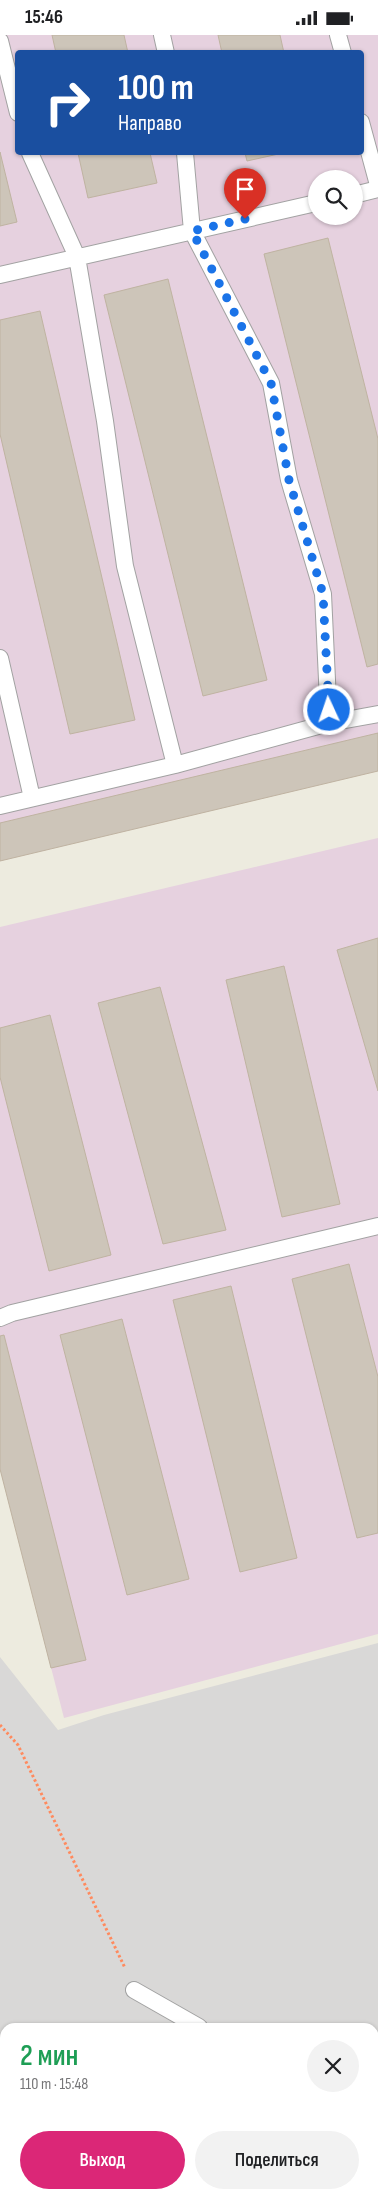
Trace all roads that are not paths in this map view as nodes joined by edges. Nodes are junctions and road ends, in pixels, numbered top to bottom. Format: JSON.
{"nodes":[{"id":1,"x":162,"y":35,"type":"edge"},
{"id":2,"x":338,"y":35,"type":"edge"},
{"id":3,"x":0,"y":41,"type":"edge"},
{"id":4,"x":165,"y":50,"type":"edge"},
{"id":5,"x":342,"y":50,"type":"edge"},
{"id":6,"x":15,"y":101,"type":"edge"},
{"id":7,"x":364,"y":133,"type":"edge"},
{"id":8,"x":31,"y":155,"type":"edge"},
{"id":9,"x":185,"y":155,"type":"edge"},
{"id":10,"x":378,"y":185,"type":"edge"},
{"id":11,"x":378,"y":189,"type":"edge"},
{"id":12,"x":363,"y":193,"type":"edge"},
{"id":13,"x":308,"y":205,"type":"edge"},
{"id":14,"x":192,"y":231,"type":"junction"},
{"id":15,"x":77,"y":257,"type":"junction"},
{"id":16,"x":0,"y":275,"type":"edge"},
{"id":17,"x":0,"y":658,"type":"edge"},
{"id":18,"x":378,"y":714,"type":"edge"},
{"id":19,"x":330,"y":723,"type":"junction"},
{"id":20,"x":175,"y":765,"type":"junction"},
{"id":21,"x":32,"y":798,"type":"junction"},
{"id":22,"x":0,"y":806,"type":"edge"},
{"id":23,"x":378,"y":1226,"type":"edge"},
{"id":24,"x":0,"y":1318,"type":"edge"},
{"id":25,"x":134,"y":1990,"type":"road end"},
{"id":26,"x":192,"y":2023,"type":"edge"}],
"edges":[{"from":1,"to":4,"type":"lane"},
{"from":2,"to":5,"type":"lane"},
{"from":3,"to":6,"type":"lane"},
{"from":7,"to":10,"type":"lane"},
{"from":8,"to":15,"type":"lane"},
{"from":9,"to":14,"type":"lane"},
{"from":11,"to":12,"type":"lane"},
{"from":13,"to":14,"type":"lane"},
{"from":14,"to":15,"type":"lane"},
{"from":14,"to":19,"type":"lane"},
{"from":15,"to":16,"type":"lane"},
{"from":15,"to":20,"type":"lane"},
{"from":17,"to":21,"type":"lane"},
{"from":18,"to":19,"type":"lane"},
{"from":19,"to":20,"type":"lane"},
{"from":20,"to":21,"type":"lane"},
{"from":21,"to":22,"type":"lane"},
{"from":23,"to":24,"type":"lane"},
{"from":25,"to":26,"type":"lane"}]}
